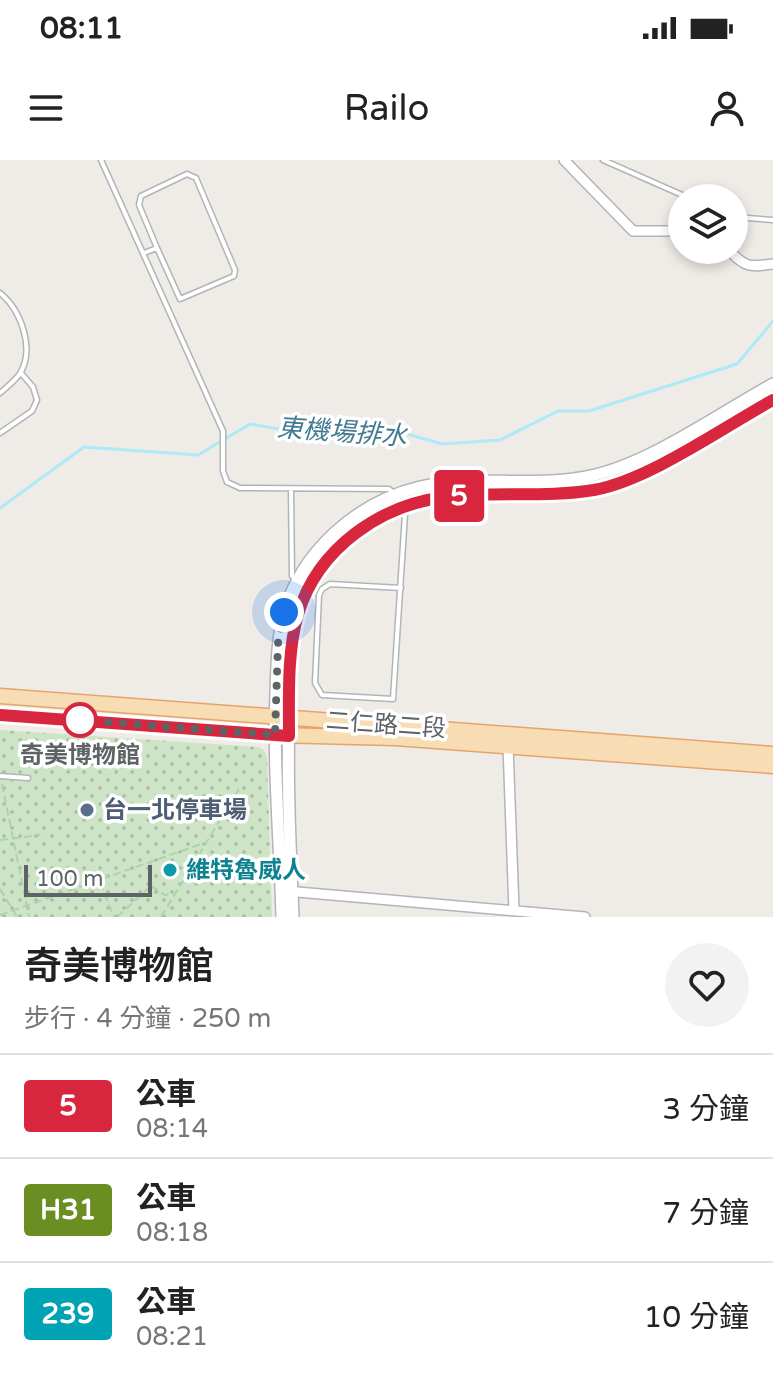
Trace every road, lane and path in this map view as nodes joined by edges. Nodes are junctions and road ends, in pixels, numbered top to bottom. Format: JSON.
{"nodes":[{"id":1,"x":101,"y":160,"type":"edge"},
{"id":2,"x":564,"y":160,"type":"edge"},
{"id":3,"x":603,"y":160,"type":"edge"},
{"id":4,"x":668,"y":189,"type":"edge"},
{"id":5,"x":748,"y":218,"type":"edge"},
{"id":6,"x":773,"y":220,"type":"edge"},
{"id":7,"x":668,"y":231,"type":"edge"},
{"id":8,"x":157,"y":248,"type":"junction"},
{"id":9,"x":144,"y":253,"type":"junction"},
{"id":10,"x":742,"y":264,"type":"edge"},
{"id":11,"x":773,"y":264,"type":"edge"},
{"id":12,"x":0,"y":293,"type":"edge"},
{"id":13,"x":21,"y":373,"type":"junction"},
{"id":14,"x":773,"y":384,"type":"edge"},
{"id":15,"x":0,"y":393,"type":"edge"},
{"id":16,"x":773,"y":400,"type":"edge"},
{"id":17,"x":0,"y":433,"type":"edge"},
{"id":18,"x":291,"y":490,"type":"junction"},
{"id":19,"x":398,"y":501,"type":"junction"},
{"id":20,"x":298,"y":580,"type":"junction"},
{"id":21,"x":310,"y":586,"type":"junction"},
{"id":22,"x":401,"y":588,"type":"junction"},
{"id":23,"x":0,"y":696,"type":"edge"},
{"id":24,"x":0,"y":715,"type":"edge"},
{"id":25,"x":282,"y":717,"type":"junction"},
{"id":26,"x":83,"y":734,"type":"dead end"},
{"id":27,"x":282,"y":735,"type":"junction"},
{"id":28,"x":508,"y":746,"type":"junction"},
{"id":29,"x":773,"y":754,"type":"edge"},
{"id":30,"x":773,"y":766,"type":"edge"},
{"id":31,"x":81,"y":768,"type":"dead end"},
{"id":32,"x":0,"y":776,"type":"edge"},
{"id":33,"x":28,"y":778,"type":"dead end"},
{"id":34,"x":1,"y":784,"type":"edge"},
{"id":35,"x":239,"y":789,"type":"dead end"},
{"id":36,"x":40,"y":835,"type":"dead end"},
{"id":37,"x":13,"y":837,"type":"junction"},
{"id":38,"x":0,"y":840,"type":"edge"},
{"id":39,"x":204,"y":843,"type":"junction"},
{"id":40,"x":151,"y":863,"type":"junction"},
{"id":41,"x":100,"y":882,"type":"junction"},
{"id":42,"x":151,"y":886,"type":"junction"},
{"id":43,"x":0,"y":889,"type":"edge"},
{"id":44,"x":287,"y":891,"type":"junction"},
{"id":45,"x":175,"y":893,"type":"junction"},
{"id":46,"x":27,"y":906,"type":"junction"},
{"id":47,"x":514,"y":910,"type":"junction"},
{"id":48,"x":14,"y":911,"type":"junction"},
{"id":49,"x":0,"y":915,"type":"edge"},
{"id":50,"x":17,"y":917,"type":"edge"},
{"id":51,"x":29,"y":917,"type":"edge"},
{"id":52,"x":115,"y":917,"type":"edge"},
{"id":53,"x":161,"y":917,"type":"edge"},
{"id":54,"x":282,"y":917,"type":"edge"},
{"id":55,"x":293,"y":917,"type":"edge"},
{"id":56,"x":585,"y":917,"type":"edge"}],
"edges":[{"from":1,"to":9,"type":"lane"},
{"from":2,"to":7,"type":"street"},
{"from":3,"to":4,"type":"lane"},
{"from":5,"to":6,"type":"lane"},
{"from":8,"to":8,"type":"lane"},
{"from":8,"to":9,"type":"lane"},
{"from":9,"to":18,"type":"lane"},
{"from":10,"to":11,"type":"street"},
{"from":12,"to":13,"type":"lane"},
{"from":13,"to":15,"type":"lane"},
{"from":13,"to":17,"type":"lane"},
{"from":14,"to":19,"type":"street"},
{"from":16,"to":19,"type":"street"},
{"from":18,"to":19,"type":"lane"},
{"from":18,"to":20,"type":"lane"},
{"from":19,"to":20,"type":"street"},
{"from":19,"to":21,"type":"street"},
{"from":19,"to":22,"type":"lane"},
{"from":20,"to":21,"type":"lane"},
{"from":20,"to":25,"type":"street"},
{"from":21,"to":25,"type":"street"},
{"from":22,"to":22,"type":"lane"},
{"from":23,"to":25,"type":"main road","name":"二仁路二段"},
{"from":24,"to":27,"type":"main road","name":"二仁路二段"},
{"from":25,"to":27,"type":"street"},
{"from":25,"to":29,"type":"main road","name":"二仁路二段"},
{"from":26,"to":31,"type":"path"},
{"from":27,"to":28,"type":"main road","name":"二仁路二段"},
{"from":27,"to":44,"type":"street"},
{"from":28,"to":30,"type":"main road","name":"二仁路二段"},
{"from":28,"to":47,"type":"street"},
{"from":32,"to":33,"type":"lane"},
{"from":32,"to":34,"type":"path"},
{"from":34,"to":37,"type":"path"},
{"from":35,"to":39,"type":"path"},
{"from":36,"to":37,"type":"path"},
{"from":37,"to":38,"type":"path"},
{"from":37,"to":46,"type":"path"},
{"from":39,"to":40,"type":"path"},
{"from":39,"to":45,"type":"path"},
{"from":40,"to":41,"type":"path"},
{"from":40,"to":42,"type":"path"},
{"from":41,"to":46,"type":"path"},
{"from":41,"to":52,"type":"path"},
{"from":42,"to":45,"type":"path"},
{"from":42,"to":52,"type":"path"},
{"from":43,"to":48,"type":"path"},
{"from":44,"to":47,"type":"street"},
{"from":44,"to":54,"type":"street"},
{"from":44,"to":55,"type":"street"},
{"from":45,"to":53,"type":"path"},
{"from":46,"to":48,"type":"path"},
{"from":46,"to":51,"type":"path"},
{"from":47,"to":56,"type":"street"},
{"from":48,"to":49,"type":"path"},
{"from":48,"to":50,"type":"path"}]}
